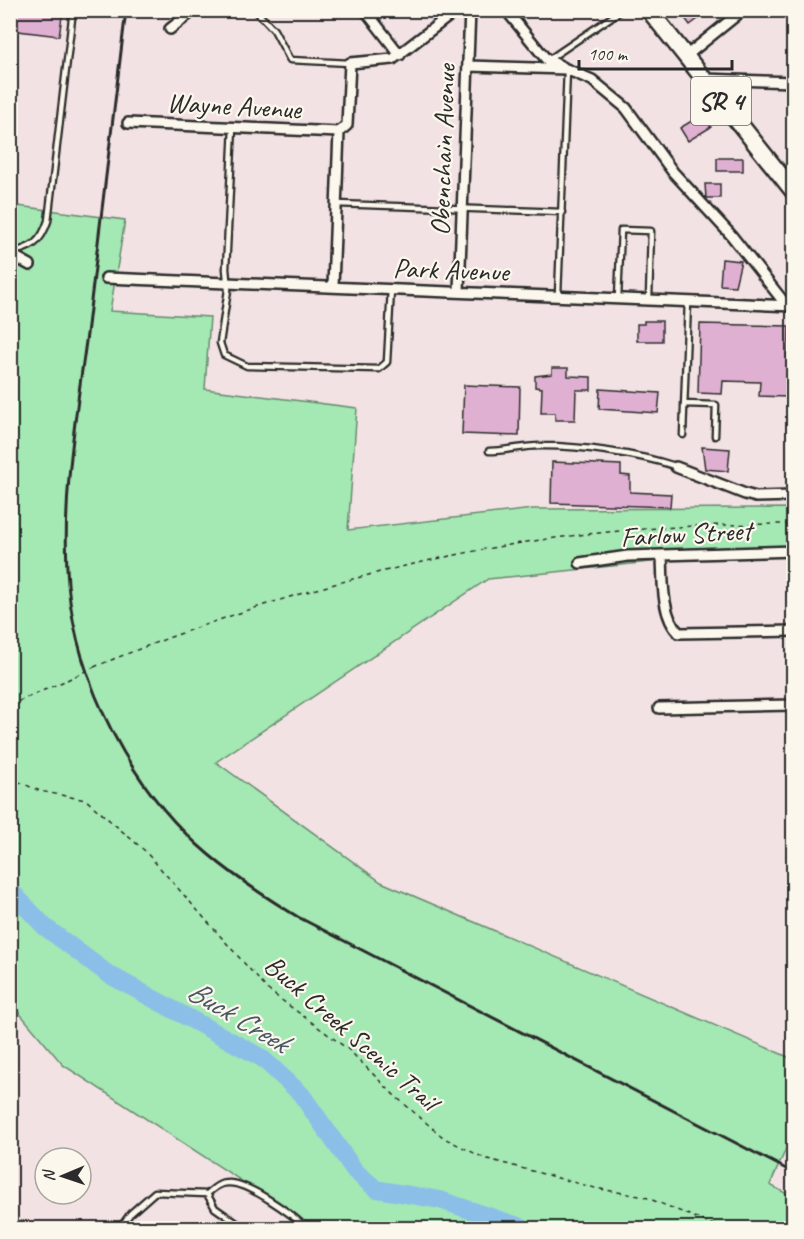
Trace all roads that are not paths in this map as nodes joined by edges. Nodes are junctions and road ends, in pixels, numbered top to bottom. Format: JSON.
{"nodes":[{"id":1,"x":73,"y":10,"type":"edge"},
{"id":2,"x":194,"y":10,"type":"edge"},
{"id":3,"x":255,"y":10,"type":"edge"},
{"id":4,"x":364,"y":10,"type":"edge"},
{"id":5,"x":458,"y":10,"type":"edge"},
{"id":6,"x":470,"y":10,"type":"edge"},
{"id":7,"x":506,"y":10,"type":"edge"},
{"id":8,"x":622,"y":10,"type":"edge"},
{"id":9,"x":649,"y":10,"type":"edge"},
{"id":10,"x":744,"y":10,"type":"edge"},
{"id":11,"x":170,"y":29,"type":"dead end"},
{"id":12,"x":400,"y":55,"type":"junction"},
{"id":13,"x":686,"y":56,"type":"junction"},
{"id":14,"x":548,"y":60,"type":"junction"},
{"id":15,"x":350,"y":63,"type":"junction"},
{"id":16,"x":468,"y":66,"type":"junction"},
{"id":17,"x":567,"y":69,"type":"junction"},
{"id":18,"x":704,"y":79,"type":"junction"},
{"id":19,"x":794,"y":82,"type":"edge"},
{"id":20,"x":128,"y":123,"type":"dead end"},
{"id":21,"x":233,"y":128,"type":"junction"},
{"id":22,"x":339,"y":132,"type":"junction"},
{"id":23,"x":794,"y":192,"type":"edge"},
{"id":24,"x":337,"y":204,"type":"junction"},
{"id":25,"x":463,"y":209,"type":"junction"},
{"id":26,"x":562,"y":212,"type":"junction"},
{"id":27,"x":10,"y":253,"type":"edge"},
{"id":28,"x":30,"y":265,"type":"dead end"},
{"id":29,"x":106,"y":278,"type":"dead end"},
{"id":30,"x":227,"y":282,"type":"junction"},
{"id":31,"x":333,"y":286,"type":"junction"},
{"id":32,"x":391,"y":289,"type":"junction"},
{"id":33,"x":459,"y":291,"type":"junction"},
{"id":34,"x":558,"y":295,"type":"junction"},
{"id":35,"x":618,"y":298,"type":"junction"},
{"id":36,"x":649,"y":299,"type":"junction"},
{"id":37,"x":688,"y":301,"type":"junction"},
{"id":38,"x":790,"y":306,"type":"edge"},
{"id":39,"x":684,"y":404,"type":"junction"},
{"id":40,"x":683,"y":435,"type":"dead end"},
{"id":41,"x":715,"y":436,"type":"dead end"},
{"id":42,"x":489,"y":451,"type":"dead end"},
{"id":43,"x":676,"y":467,"type":"joint"},
{"id":44,"x":794,"y":496,"type":"edge"},
{"id":45,"x":794,"y":551,"type":"edge"},
{"id":46,"x":662,"y":555,"type":"junction"},
{"id":47,"x":580,"y":563,"type":"dead end"},
{"id":48,"x":794,"y":631,"type":"edge"},
{"id":49,"x":794,"y":705,"type":"edge"},
{"id":50,"x":659,"y":708,"type":"dead end"},
{"id":51,"x":207,"y":1194,"type":"junction"},
{"id":52,"x":120,"y":1228,"type":"edge"},
{"id":53,"x":244,"y":1228,"type":"edge"},
{"id":54,"x":306,"y":1228,"type":"edge"}],
"edges":[{"from":1,"to":27,"type":"lane"},
{"from":2,"to":11,"type":"street"},
{"from":3,"to":15,"type":"lane"},
{"from":4,"to":12,"type":"street"},
{"from":5,"to":12,"type":"street"},
{"from":6,"to":16,"type":"street","name":"Obenchain Avenue"},
{"from":7,"to":14,"type":"street"},
{"from":8,"to":14,"type":"lane"},
{"from":9,"to":13,"type":"main road","number":"SR 4"},
{"from":10,"to":13,"type":"street"},
{"from":12,"to":15,"type":"street"},
{"from":13,"to":18,"type":"main road","number":"SR 4"},
{"from":14,"to":17,"type":"street"},
{"from":15,"to":22,"type":"street"},
{"from":16,"to":17,"type":"street"},
{"from":16,"to":25,"type":"street","name":"Obenchain Avenue"},
{"from":17,"to":26,"type":"lane"},
{"from":17,"to":38,"type":"street"},
{"from":18,"to":19,"type":"street"},
{"from":18,"to":23,"type":"main road","number":"SR 4"},
{"from":20,"to":21,"type":"street","name":"Wayne Avenue"},
{"from":21,"to":22,"type":"street","name":"Wayne Avenue"},
{"from":21,"to":30,"type":"lane"},
{"from":22,"to":24,"type":"street"},
{"from":24,"to":25,"type":"lane"},
{"from":24,"to":31,"type":"street"},
{"from":25,"to":26,"type":"lane"},
{"from":25,"to":33,"type":"street","name":"Obenchain Avenue"},
{"from":26,"to":34,"type":"lane"},
{"from":27,"to":28,"type":"street"},
{"from":29,"to":30,"type":"street","name":"Park Avenue"},
{"from":30,"to":31,"type":"street","name":"Park Avenue"},
{"from":30,"to":32,"type":"lane"},
{"from":31,"to":32,"type":"street","name":"Park Avenue"},
{"from":32,"to":33,"type":"street","name":"Park Avenue"},
{"from":33,"to":34,"type":"street","name":"Park Avenue"},
{"from":34,"to":35,"type":"street","name":"Park Avenue"},
{"from":35,"to":36,"type":"street","name":"Park Avenue"},
{"from":35,"to":36,"type":"lane"},
{"from":36,"to":37,"type":"street","name":"Park Avenue"},
{"from":37,"to":38,"type":"street","name":"Park Avenue"},
{"from":37,"to":39,"type":"lane"},
{"from":39,"to":40,"type":"lane"},
{"from":39,"to":41,"type":"lane"},
{"from":42,"to":43,"type":"lane"},
{"from":43,"to":44,"type":"street"},
{"from":45,"to":46,"type":"street","name":"Farlow Street"},
{"from":46,"to":47,"type":"street","name":"Farlow Street"},
{"from":46,"to":48,"type":"street"},
{"from":49,"to":50,"type":"street"},
{"from":51,"to":52,"type":"lane"},
{"from":51,"to":53,"type":"lane"},
{"from":51,"to":54,"type":"lane"}]}
